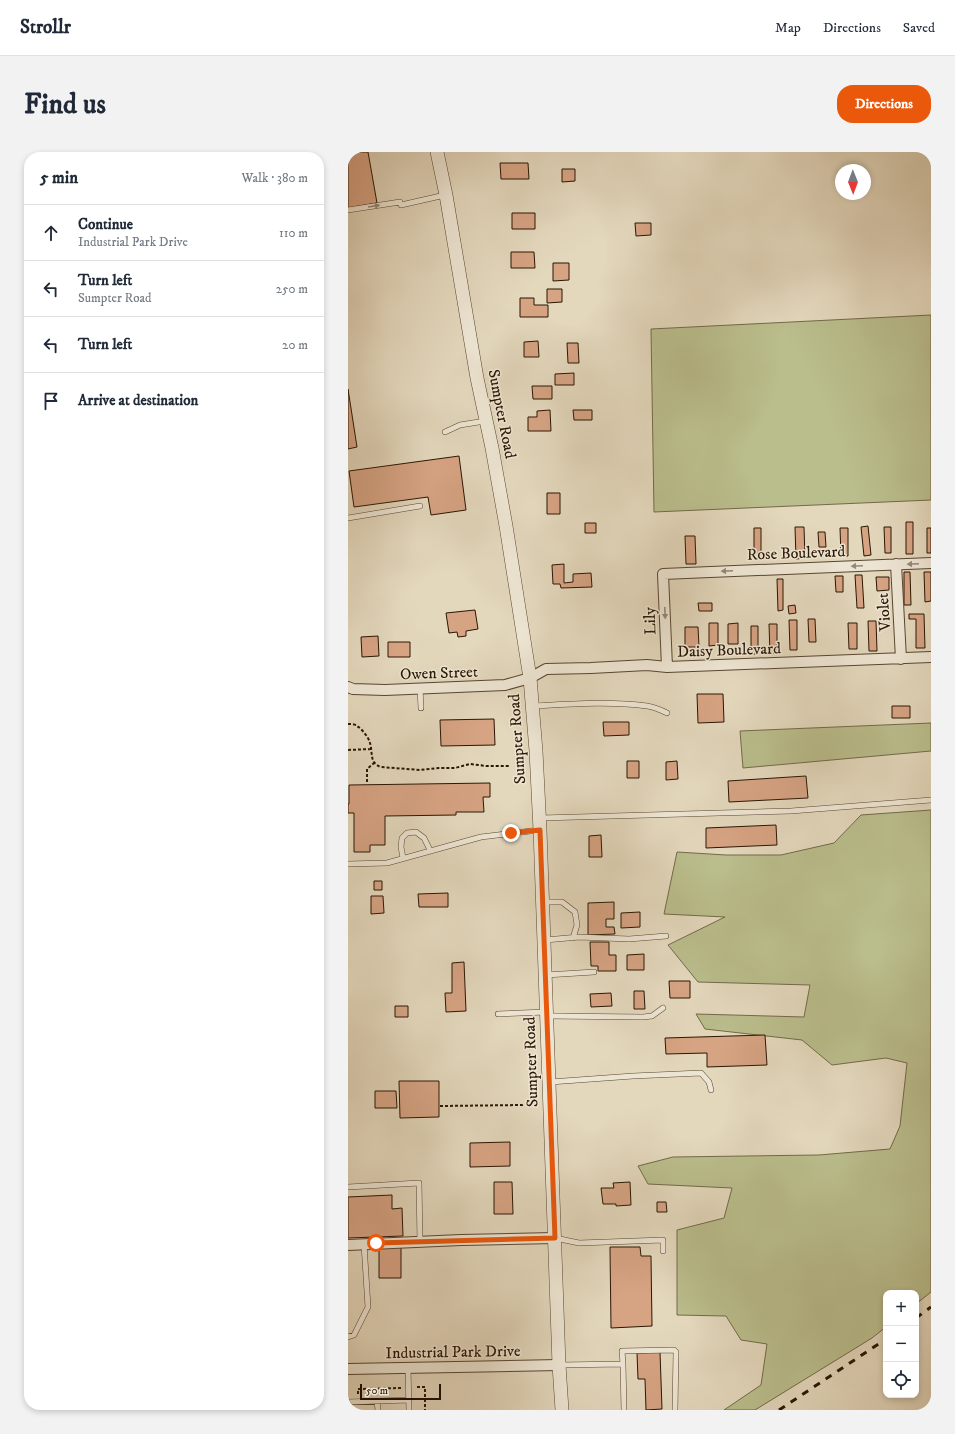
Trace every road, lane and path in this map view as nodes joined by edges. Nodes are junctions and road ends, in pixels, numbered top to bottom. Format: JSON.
{"nodes":[{"id":1,"x":437,"y":152,"type":"edge"},
{"id":2,"x":446,"y":195,"type":"junction"},
{"id":3,"x":348,"y":210,"type":"edge"},
{"id":4,"x":486,"y":420,"type":"junction"},
{"id":5,"x":445,"y":432,"type":"dead end"},
{"id":6,"x":420,"y":506,"type":"dead end"},
{"id":7,"x":348,"y":518,"type":"edge"},
{"id":8,"x":931,"y":563,"type":"edge"},
{"id":9,"x":896,"y":564,"type":"junction"},
{"id":10,"x":663,"y":574,"type":"joint"},
{"id":11,"x":931,"y":657,"type":"edge"},
{"id":12,"x":901,"y":659,"type":"junction"},
{"id":13,"x":667,"y":667,"type":"junction"},
{"id":14,"x":530,"y":678,"type":"junction"},
{"id":15,"x":348,"y":687,"type":"edge"},
{"id":16,"x":420,"y":688,"type":"junction"},
{"id":17,"x":532,"y":706,"type":"junction"},
{"id":18,"x":421,"y":708,"type":"dead end"},
{"id":19,"x":667,"y":713,"type":"dead end"},
{"id":20,"x":348,"y":724,"type":"edge"},
{"id":21,"x":371,"y":749,"type":"junction"},
{"id":22,"x":348,"y":750,"type":"edge"},
{"id":23,"x":374,"y":763,"type":"junction"},
{"id":24,"x":509,"y":766,"type":"dead end"},
{"id":25,"x":367,"y":782,"type":"dead end"},
{"id":26,"x":931,"y":800,"type":"edge"},
{"id":27,"x":540,"y":824,"type":"junction"},
{"id":28,"x":430,"y":850,"type":"junction"},
{"id":29,"x":403,"y":858,"type":"junction"},
{"id":30,"x":348,"y":864,"type":"edge"},
{"id":31,"x":543,"y":902,"type":"junction"},
{"id":32,"x":666,"y":936,"type":"dead end"},
{"id":33,"x":574,"y":938,"type":"junction"},
{"id":34,"x":544,"y":940,"type":"junction"},
{"id":35,"x":594,"y":972,"type":"dead end"},
{"id":36,"x":545,"y":975,"type":"junction"},
{"id":37,"x":663,"y":1008,"type":"dead end"},
{"id":38,"x":498,"y":1014,"type":"dead end"},
{"id":39,"x":547,"y":1014,"type":"junction"},
{"id":40,"x":549,"y":1082,"type":"junction"},
{"id":41,"x":711,"y":1090,"type":"dead end"},
{"id":42,"x":440,"y":1106,"type":"dead end"},
{"id":43,"x":522,"y":1107,"type":"dead end"},
{"id":44,"x":348,"y":1187,"type":"edge"},
{"id":45,"x":555,"y":1238,"type":"junction"},
{"id":46,"x":420,"y":1242,"type":"junction"},
{"id":47,"x":364,"y":1244,"type":"junction"},
{"id":48,"x":348,"y":1245,"type":"edge"},
{"id":49,"x":663,"y":1251,"type":"dead end"},
{"id":50,"x":348,"y":1337,"type":"edge"},
{"id":51,"x":623,"y":1364,"type":"junction"},
{"id":52,"x":559,"y":1365,"type":"junction"},
{"id":53,"x":408,"y":1368,"type":"junction"},
{"id":54,"x":348,"y":1370,"type":"edge"},
{"id":55,"x":401,"y":1388,"type":"dead end"},
{"id":56,"x":414,"y":1388,"type":"dead end"},
{"id":57,"x":358,"y":1394,"type":"dead end"},
{"id":58,"x":409,"y":1400,"type":"junction"},
{"id":59,"x":377,"y":1401,"type":"junction"},
{"id":60,"x":348,"y":1402,"type":"edge"},
{"id":61,"x":378,"y":1410,"type":"edge"},
{"id":62,"x":409,"y":1410,"type":"edge"},
{"id":63,"x":425,"y":1410,"type":"edge"},
{"id":64,"x":562,"y":1410,"type":"edge"},
{"id":65,"x":624,"y":1410,"type":"edge"},
{"id":66,"x":675,"y":1410,"type":"edge"}],
"edges":[{"from":1,"to":2,"type":"street","name":"Sumpter Road"},
{"from":3,"to":2,"type":"lane","one_way":true},
{"from":2,"to":4,"type":"street","name":"Sumpter Road"},
{"from":4,"to":5,"type":"lane"},
{"from":4,"to":14,"type":"street","name":"Sumpter Road"},
{"from":6,"to":7,"type":"lane"},
{"from":8,"to":9,"type":"street","name":"Rose Boulevard","one_way":true},
{"from":9,"to":10,"type":"street","name":"Rose Boulevard","one_way":true},
{"from":9,"to":12,"type":"street","name":"Violet"},
{"from":10,"to":13,"type":"street","name":"Lily","one_way":true},
{"from":11,"to":12,"type":"street","name":"Daisy Boulevard"},
{"from":12,"to":13,"type":"street","name":"Daisy Boulevard"},
{"from":13,"to":14,"type":"street","name":"Daisy Boulevard"},
{"from":14,"to":16,"type":"street","name":"Owen Street"},
{"from":14,"to":17,"type":"street","name":"Sumpter Road"},
{"from":15,"to":16,"type":"street","name":"Owen Street"},
{"from":16,"to":18,"type":"lane"},
{"from":17,"to":19,"type":"lane"},
{"from":17,"to":27,"type":"street","name":"Sumpter Road"},
{"from":20,"to":21,"type":"path"},
{"from":21,"to":22,"type":"path"},
{"from":21,"to":23,"type":"path"},
{"from":23,"to":24,"type":"path"},
{"from":23,"to":25,"type":"path"},
{"from":26,"to":27,"type":"lane"},
{"from":27,"to":28,"type":"lane"},
{"from":27,"to":31,"type":"street","name":"Sumpter Road"},
{"from":28,"to":29,"type":"lane"},
{"from":28,"to":29,"type":"lane"},
{"from":29,"to":30,"type":"lane"},
{"from":31,"to":33,"type":"lane"},
{"from":31,"to":34,"type":"street","name":"Sumpter Road"},
{"from":32,"to":33,"type":"lane"},
{"from":33,"to":34,"type":"lane"},
{"from":34,"to":36,"type":"street","name":"Sumpter Road"},
{"from":35,"to":36,"type":"lane"},
{"from":36,"to":39,"type":"street","name":"Sumpter Road"},
{"from":37,"to":39,"type":"lane"},
{"from":38,"to":39,"type":"lane"},
{"from":39,"to":40,"type":"street","name":"Sumpter Road"},
{"from":40,"to":41,"type":"lane"},
{"from":40,"to":45,"type":"street","name":"Sumpter Road"},
{"from":42,"to":43,"type":"path"},
{"from":44,"to":46,"type":"lane"},
{"from":45,"to":46,"type":"street"},
{"from":45,"to":49,"type":"lane"},
{"from":45,"to":52,"type":"street","name":"Sumpter Road"},
{"from":46,"to":47,"type":"street"},
{"from":47,"to":48,"type":"street"},
{"from":47,"to":50,"type":"lane"},
{"from":51,"to":52,"type":"lane"},
{"from":51,"to":65,"type":"lane"},
{"from":51,"to":66,"type":"lane"},
{"from":52,"to":53,"type":"street","name":"Industrial Park Drive"},
{"from":52,"to":64,"type":"street","name":"Sumpter Road"},
{"from":53,"to":54,"type":"street","name":"Industrial Park Drive"},
{"from":53,"to":58,"type":"lane"},
{"from":55,"to":57,"type":"path"},
{"from":56,"to":63,"type":"path"},
{"from":58,"to":59,"type":"lane"},
{"from":58,"to":62,"type":"lane"},
{"from":59,"to":60,"type":"lane"},
{"from":59,"to":61,"type":"lane"}]}
